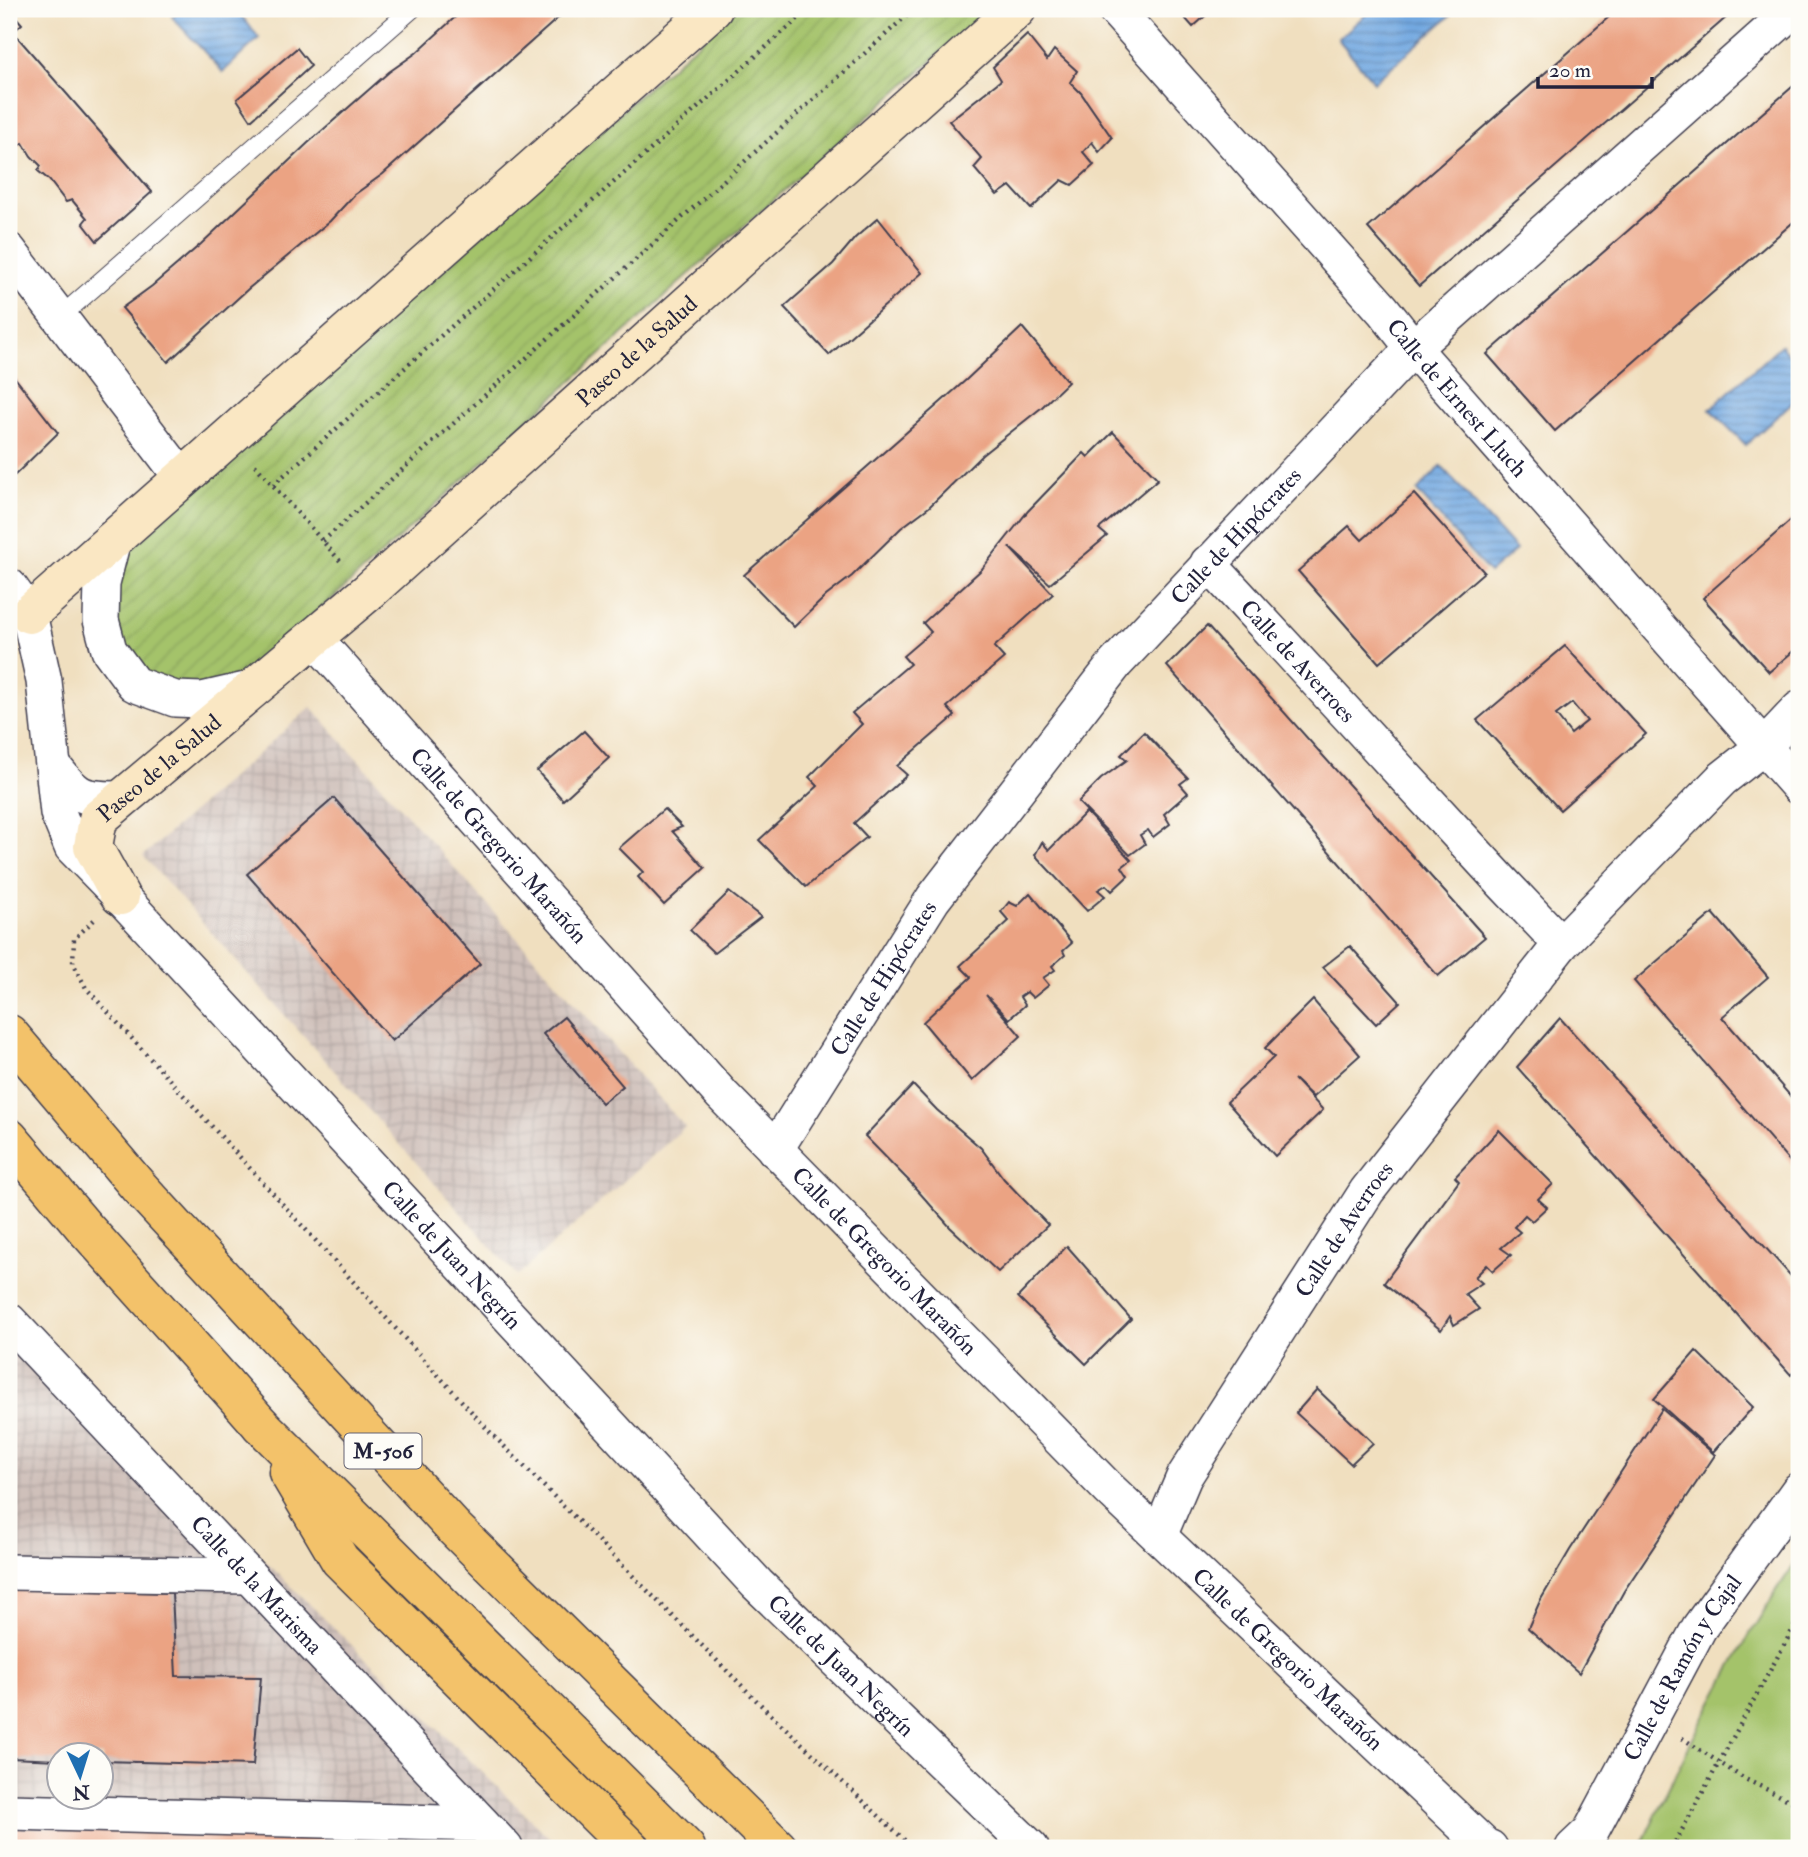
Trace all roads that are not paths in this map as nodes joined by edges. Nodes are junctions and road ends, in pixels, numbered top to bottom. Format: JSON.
{"nodes":[{"id":1,"x":412,"y":9,"type":"edge"},
{"id":2,"x":713,"y":9,"type":"edge"},
{"id":3,"x":1017,"y":9,"type":"edge"},
{"id":4,"x":1115,"y":9,"type":"edge"},
{"id":5,"x":1794,"y":9,"type":"edge"},
{"id":6,"x":9,"y":251,"type":"edge"},
{"id":7,"x":60,"y":317,"type":"junction"},
{"id":8,"x":1413,"y":348,"type":"junction"},
{"id":9,"x":183,"y":479,"type":"junction"},
{"id":10,"x":113,"y":540,"type":"junction"},
{"id":11,"x":1208,"y":563,"type":"junction"},
{"id":12,"x":19,"y":600,"type":"edge"},
{"id":13,"x":314,"y":638,"type":"junction"},
{"id":14,"x":254,"y":688,"type":"junction"},
{"id":15,"x":1799,"y":709,"type":"edge"},
{"id":16,"x":1764,"y":746,"type":"junction"},
{"id":17,"x":54,"y":767,"type":"junction"},
{"id":18,"x":1799,"y":787,"type":"edge"},
{"id":19,"x":121,"y":799,"type":"junction"},
{"id":20,"x":120,"y":896,"type":"junction"},
{"id":21,"x":1561,"y":944,"type":"junction"},
{"id":22,"x":9,"y":1034,"type":"edge"},
{"id":23,"x":9,"y":1138,"type":"edge"},
{"id":24,"x":775,"y":1150,"type":"junction"},
{"id":25,"x":9,"y":1321,"type":"edge"},
{"id":26,"x":261,"y":1425,"type":"junction"},
{"id":27,"x":1799,"y":1490,"type":"edge"},
{"id":28,"x":1159,"y":1536,"type":"junction"},
{"id":29,"x":9,"y":1572,"type":"edge"},
{"id":30,"x":248,"y":1576,"type":"junction"},
{"id":31,"x":9,"y":1812,"type":"edge"},
{"id":32,"x":494,"y":1836,"type":"edge"},
{"id":33,"x":630,"y":1848,"type":"edge"},
{"id":34,"x":686,"y":1848,"type":"edge"},
{"id":35,"x":778,"y":1848,"type":"edge"},
{"id":36,"x":1031,"y":1848,"type":"edge"},
{"id":37,"x":1490,"y":1848,"type":"edge"},
{"id":38,"x":1573,"y":1848,"type":"edge"}],
"edges":[{"from":1,"to":7,"type":"lane"},
{"from":2,"to":9,"type":"street"},
{"from":3,"to":13,"type":"street","name":"Paseo de la Salud"},
{"from":4,"to":8,"type":"street","name":"Calle de Ernest Lluch"},
{"from":5,"to":8,"type":"street","name":"Calle de Hipócrates"},
{"from":6,"to":7,"type":"street"},
{"from":7,"to":9,"type":"street"},
{"from":8,"to":11,"type":"street","name":"Calle de Hipócrates"},
{"from":8,"to":16,"type":"street","name":"Calle de Ernest Lluch"},
{"from":9,"to":10,"type":"street"},
{"from":10,"to":12,"type":"street"},
{"from":10,"to":14,"type":"street","name":"Paseo de la Salud"},
{"from":11,"to":21,"type":"street","name":"Calle de Averroes"},
{"from":11,"to":24,"type":"street","name":"Calle de Hipócrates"},
{"from":12,"to":17,"type":"street","name":"Calle de Juan Negrín"},
{"from":13,"to":14,"type":"street","name":"Paseo de la Salud"},
{"from":13,"to":24,"type":"street","name":"Calle de Gregorio Marañón"},
{"from":14,"to":19,"type":"street","name":"Paseo de la Salud"},
{"from":15,"to":16,"type":"street","name":"Calle de Averroes"},
{"from":16,"to":18,"type":"street","name":"Calle de Ernest Lluch"},
{"from":16,"to":21,"type":"street","name":"Calle de Averroes"},
{"from":17,"to":19,"type":"street"},
{"from":17,"to":20,"type":"street","name":"Calle de Juan Negrín"},
{"from":19,"to":20,"type":"street","name":"Paseo de la Salud"},
{"from":20,"to":36,"type":"street","name":"Calle de Juan Negrín"},
{"from":21,"to":28,"type":"street","name":"Calle de Averroes"},
{"from":22,"to":35,"type":"main road","number":"M-506"},
{"from":23,"to":26,"type":"main road","number":"M-506"},
{"from":24,"to":28,"type":"street","name":"Calle de Gregorio Marañón"},
{"from":25,"to":30,"type":"street","name":"Calle de la Marisma"},
{"from":26,"to":33,"type":"main road"},
{"from":26,"to":34,"type":"main road","number":"M-506"},
{"from":27,"to":38,"type":"street","name":"Calle de Ramón y Cajal"},
{"from":28,"to":37,"type":"street","name":"Calle de Gregorio Marañón"},
{"from":29,"to":30,"type":"street"},
{"from":30,"to":32,"type":"street","name":"Calle de la Marisma"},
{"from":31,"to":32,"type":"street"}]}
